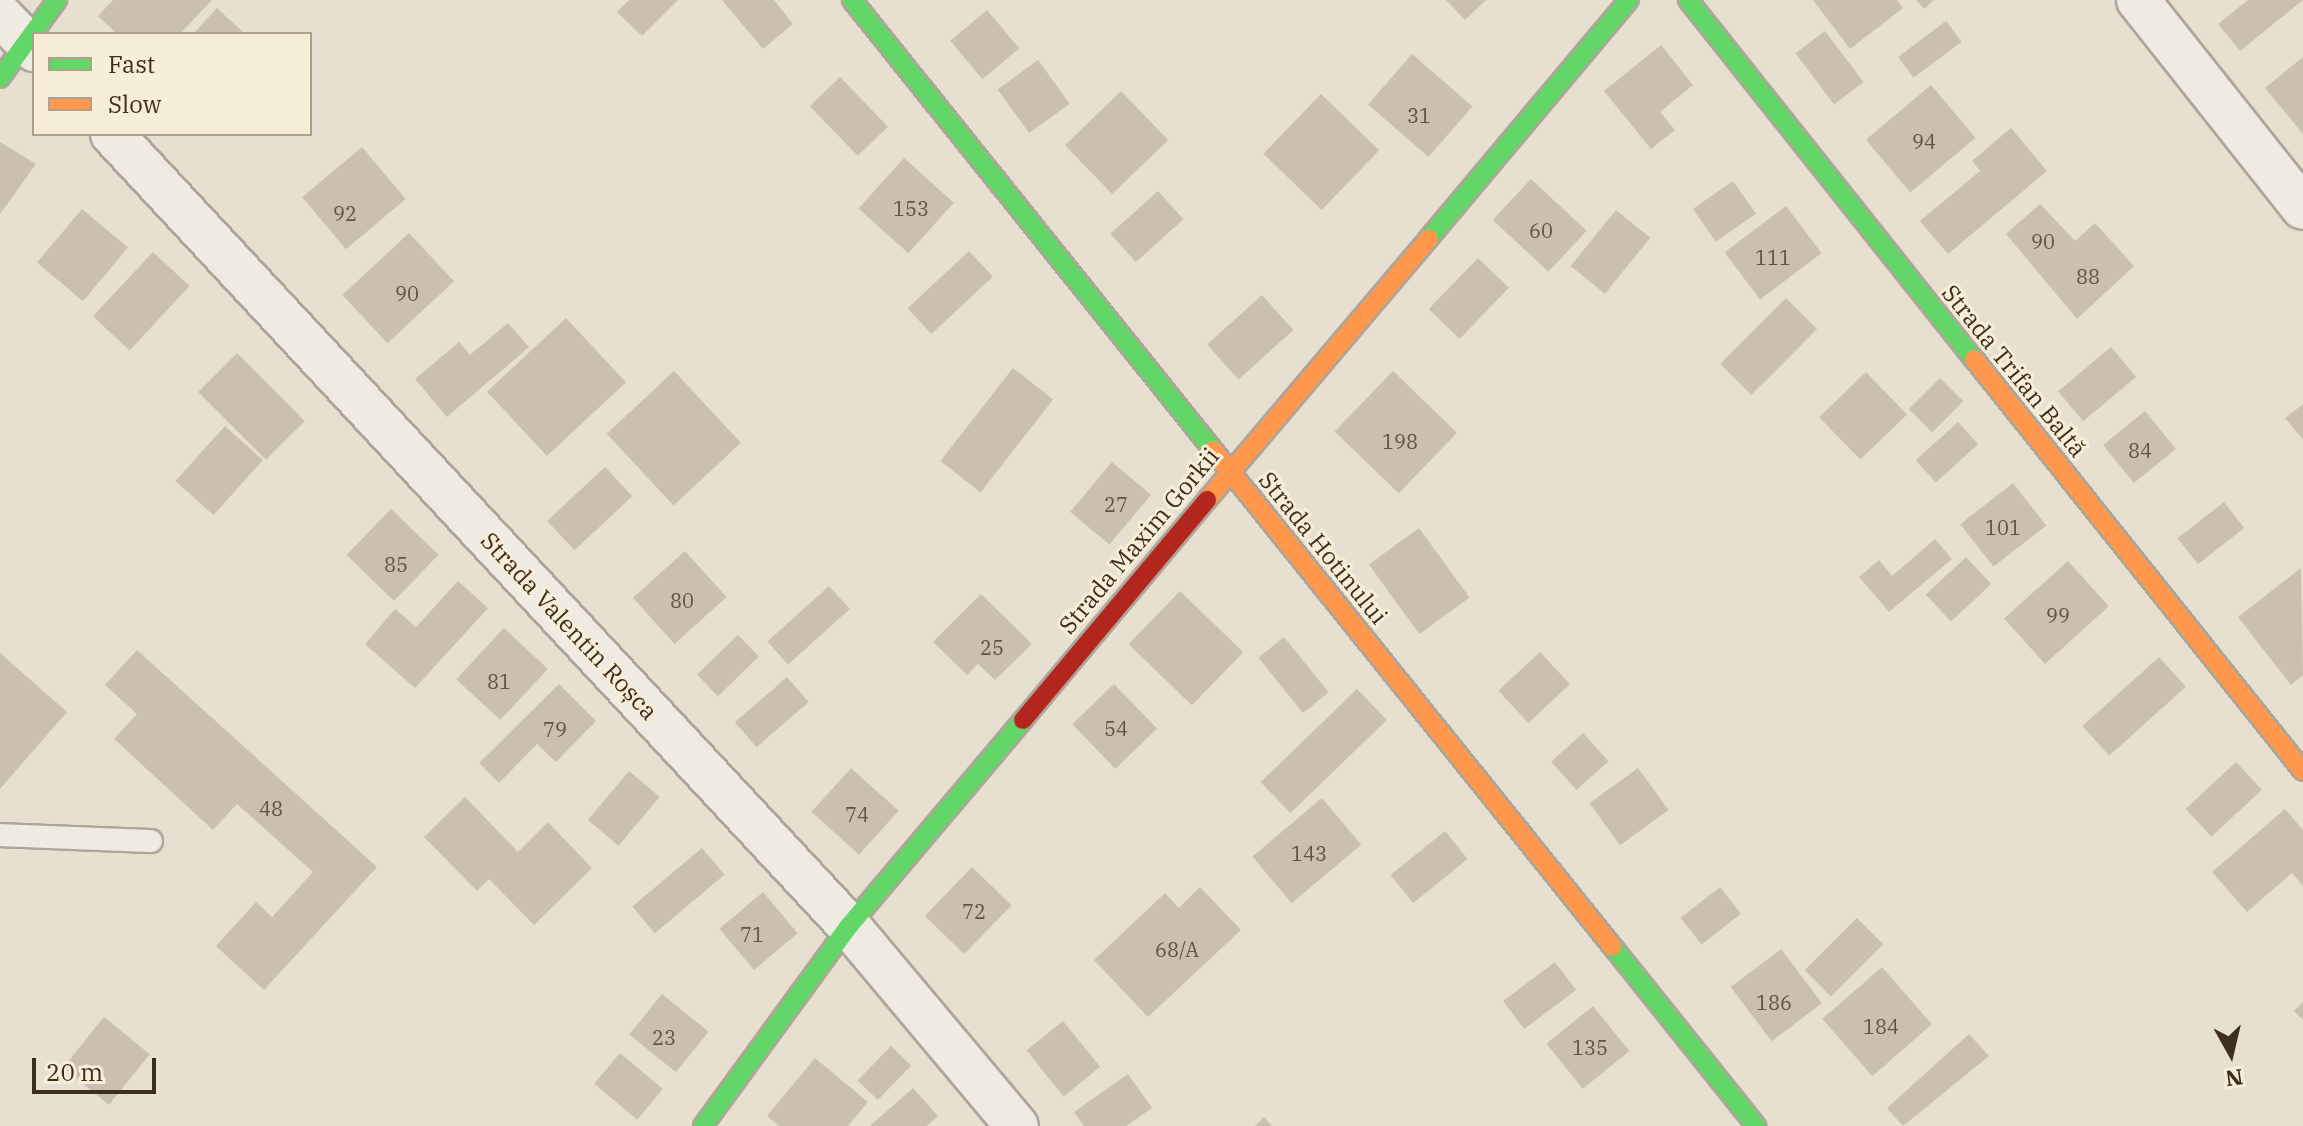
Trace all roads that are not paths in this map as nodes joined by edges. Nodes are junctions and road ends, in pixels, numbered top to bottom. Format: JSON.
{"nodes":[{"id":1,"x":57,"y":0,"type":"edge"},
{"id":2,"x":852,"y":0,"type":"edge"},
{"id":3,"x":1629,"y":0,"type":"edge"},
{"id":4,"x":1688,"y":0,"type":"edge"},
{"id":5,"x":2138,"y":0,"type":"edge"},
{"id":6,"x":20,"y":36,"type":"edge"},
{"id":7,"x":0,"y":78,"type":"edge"},
{"id":8,"x":114,"y":136,"type":"edge"},
{"id":9,"x":2303,"y":208,"type":"edge"},
{"id":10,"x":1229,"y":470,"type":"junction"},
{"id":11,"x":2303,"y":771,"type":"edge"},
{"id":12,"x":0,"y":835,"type":"edge"},
{"id":13,"x":151,"y":841,"type":"dead end"},
{"id":14,"x":849,"y":926,"type":"junction"},
{"id":15,"x":703,"y":1126,"type":"edge"},
{"id":16,"x":1017,"y":1126,"type":"edge"},
{"id":17,"x":1756,"y":1126,"type":"edge"}],
"edges":[{"from":1,"to":6,"type":"street"},
{"from":2,"to":10,"type":"street","name":"Strada Hotinului"},
{"from":3,"to":10,"type":"street","name":"Strada Maxim Gorkii"},
{"from":4,"to":11,"type":"street","name":"Strada Trifan Baltă"},
{"from":5,"to":9,"type":"street"},
{"from":6,"to":7,"type":"street"},
{"from":8,"to":14,"type":"street","name":"Strada Valentin Roșca"},
{"from":10,"to":14,"type":"street","name":"Strada Maxim Gorkii"},
{"from":10,"to":17,"type":"street","name":"Strada Hotinului"},
{"from":12,"to":13,"type":"lane"},
{"from":14,"to":15,"type":"street","name":"Strada Maxim Gorkii"},
{"from":14,"to":16,"type":"street","name":"Strada Valentin Roșca"}]}
